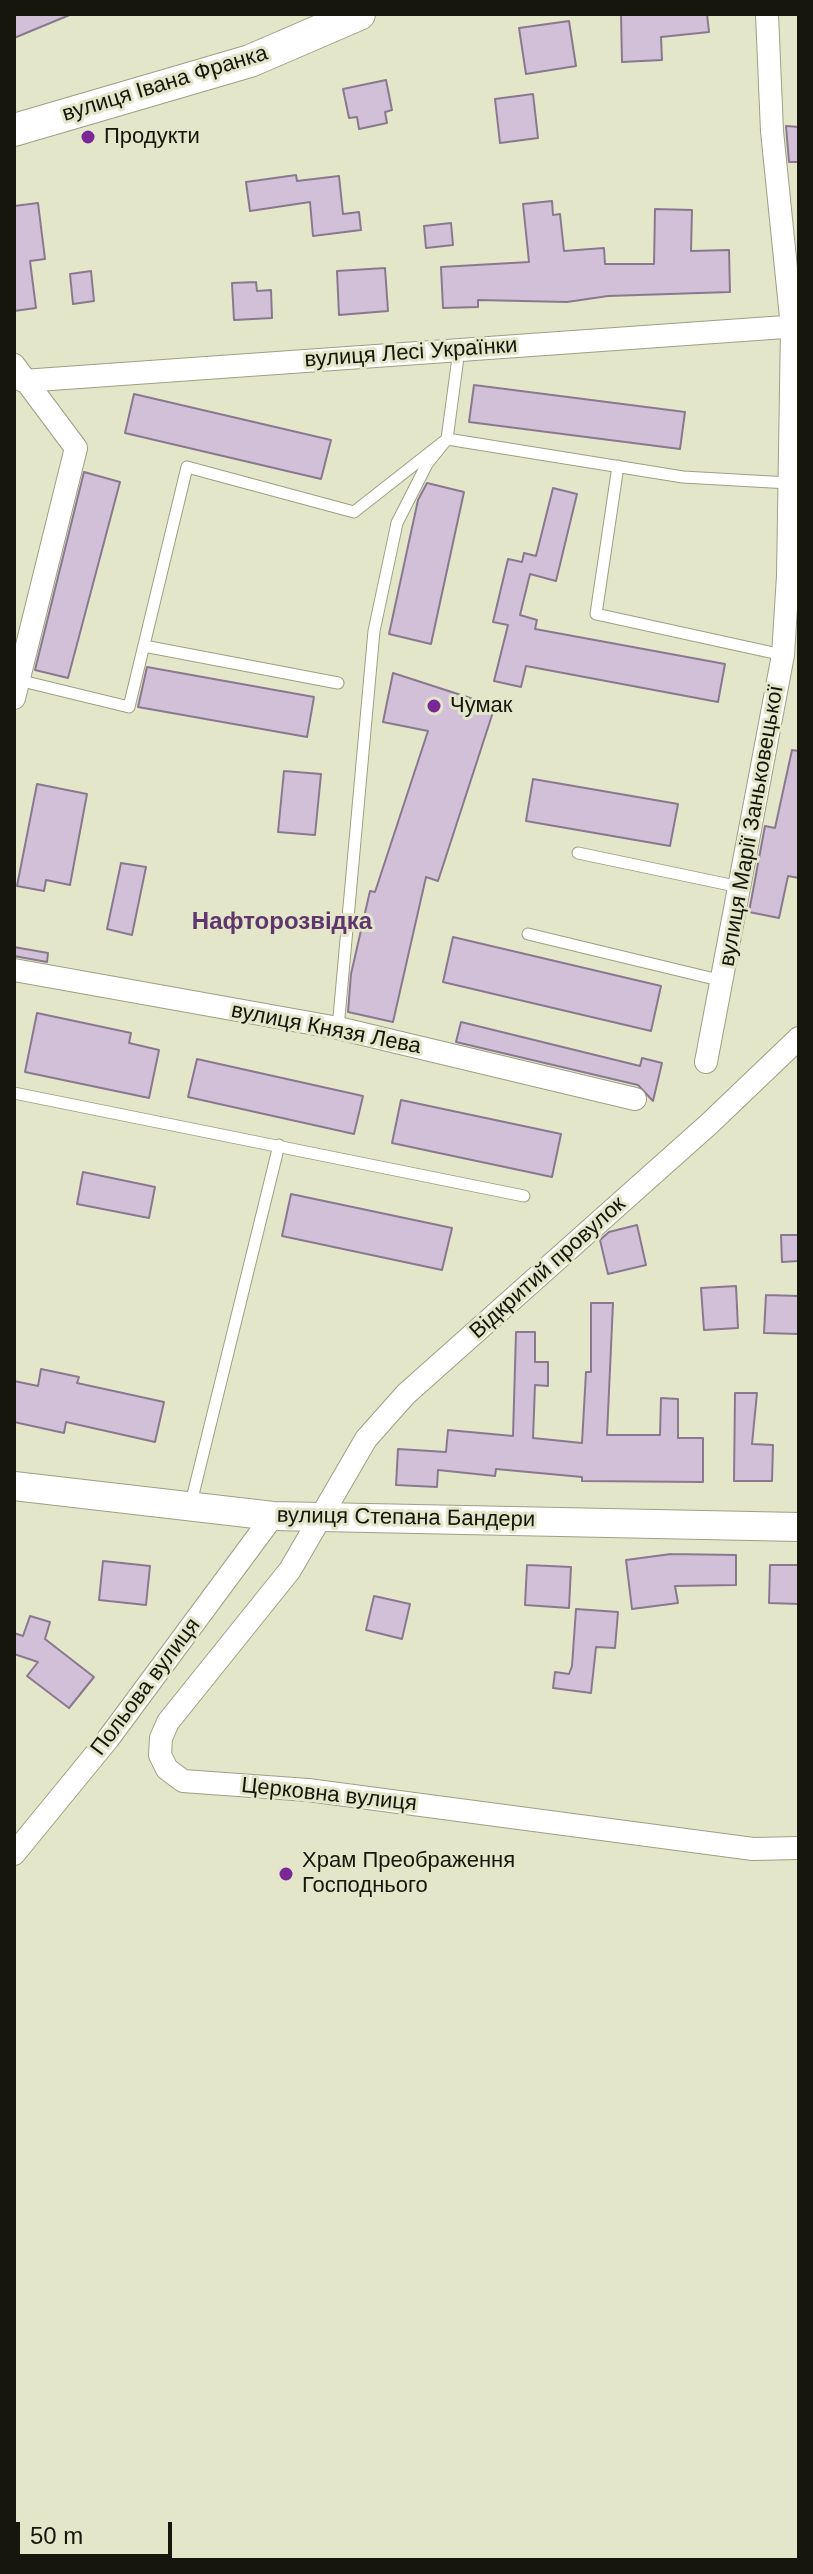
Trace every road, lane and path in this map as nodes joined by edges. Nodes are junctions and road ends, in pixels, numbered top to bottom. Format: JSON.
{"nodes":[{"id":1,"x":359,"y":14,"type":"edge"},
{"id":2,"x":767,"y":14,"type":"edge"},
{"id":3,"x":14,"y":130,"type":"edge"},
{"id":4,"x":795,"y":326,"type":"edge"},
{"id":5,"x":459,"y":350,"type":"junction"},
{"id":6,"x":18,"y":373,"type":"edge"},
{"id":7,"x":447,"y":439,"type":"junction"},
{"id":8,"x":618,"y":466,"type":"junction"},
{"id":9,"x":789,"y":483,"type":"junction"},
{"id":10,"x":144,"y":646,"type":"junction"},
{"id":11,"x":783,"y":655,"type":"junction"},
{"id":12,"x":338,"y":683,"type":"dead end"},
{"id":13,"x":16,"y":689,"type":"edge"},
{"id":14,"x":578,"y":853,"type":"dead end"},
{"id":15,"x":741,"y":887,"type":"junction"},
{"id":16,"x":528,"y":934,"type":"dead end"},
{"id":17,"x":14,"y":970,"type":"edge"},
{"id":18,"x":723,"y":981,"type":"junction"},
{"id":19,"x":338,"y":1028,"type":"junction"},
{"id":20,"x":799,"y":1038,"type":"edge"},
{"id":21,"x":706,"y":1062,"type":"dead end"},
{"id":22,"x":14,"y":1093,"type":"edge"},
{"id":23,"x":635,"y":1099,"type":"dead end"},
{"id":24,"x":279,"y":1145,"type":"junction"},
{"id":25,"x":524,"y":1196,"type":"dead end"},
{"id":26,"x":14,"y":1486,"type":"edge"},
{"id":27,"x":190,"y":1507,"type":"junction"},
{"id":28,"x":273,"y":1516,"type":"junction"},
{"id":29,"x":320,"y":1516,"type":"junction"},
{"id":30,"x":799,"y":1527,"type":"edge"},
{"id":31,"x":799,"y":1848,"type":"edge"},
{"id":32,"x":14,"y":1854,"type":"edge"}],
"edges":[{"from":1,"to":3,"type":"main road","name":"вулиця Івана Франка"},
{"from":2,"to":4,"type":"street","name":"вулиця Марії Заньковецької"},
{"from":4,"to":5,"type":"street","name":"вулиця Лесі Українки"},
{"from":4,"to":9,"type":"street","name":"вулиця Марії Заньковецької"},
{"from":5,"to":6,"type":"street","name":"вулиця Лесі Українки"},
{"from":5,"to":7,"type":"lane"},
{"from":6,"to":13,"type":"street"},
{"from":7,"to":8,"type":"lane"},
{"from":7,"to":10,"type":"lane"},
{"from":7,"to":19,"type":"lane"},
{"from":8,"to":9,"type":"lane"},
{"from":8,"to":11,"type":"lane"},
{"from":9,"to":11,"type":"street","name":"вулиця Марії Заньковецької"},
{"from":10,"to":12,"type":"lane"},
{"from":10,"to":13,"type":"lane"},
{"from":11,"to":15,"type":"street","name":"вулиця Марії Заньковецької"},
{"from":14,"to":15,"type":"lane"},
{"from":15,"to":18,"type":"street","name":"вулиця Марії Заньковецької"},
{"from":16,"to":18,"type":"lane"},
{"from":17,"to":19,"type":"street","name":"вулиця Князя Лева"},
{"from":18,"to":21,"type":"street","name":"вулиця Марії Заньковецької"},
{"from":19,"to":23,"type":"street","name":"вулиця Князя Лева"},
{"from":20,"to":29,"type":"street","name":"Відкритий провулок"},
{"from":22,"to":24,"type":"lane"},
{"from":24,"to":25,"type":"lane"},
{"from":24,"to":27,"type":"lane"},
{"from":26,"to":27,"type":"street","name":"вулиця Степана Бандери"},
{"from":27,"to":28,"type":"street","name":"вулиця Степана Бандери"},
{"from":28,"to":29,"type":"street","name":"вулиця Степана Бандери"},
{"from":28,"to":32,"type":"street","name":"Польова вулиця"},
{"from":29,"to":30,"type":"street","name":"вулиця Степана Бандери"},
{"from":29,"to":31,"type":"street","name":"Церковна вулиця"}]}
